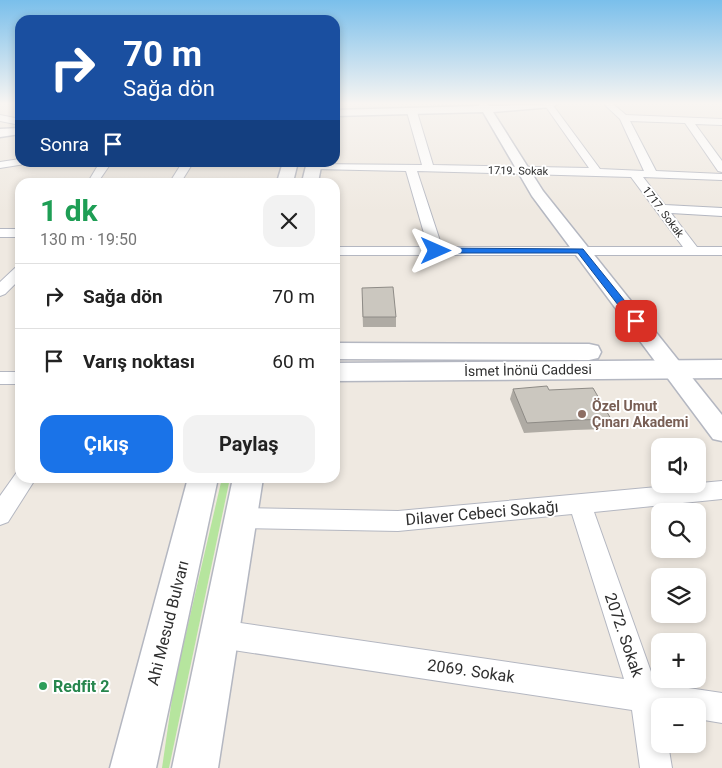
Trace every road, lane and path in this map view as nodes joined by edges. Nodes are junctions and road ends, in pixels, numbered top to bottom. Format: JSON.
{"nodes":[{"id":1,"x":420,"y":140,"type":"edge"},
{"id":2,"x":505,"y":140,"type":"edge"},
{"id":3,"x":574,"y":140,"type":"edge"},
{"id":4,"x":635,"y":140,"type":"edge"},
{"id":5,"x":701,"y":140,"type":"edge"},
{"id":6,"x":15,"y":163,"type":"edge"},
{"id":7,"x":0,"y":165,"type":"edge"},
{"id":8,"x":340,"y":165,"type":"edge"},
{"id":9,"x":103,"y":167,"type":"edge"},
{"id":10,"x":185,"y":167,"type":"edge"},
{"id":11,"x":411,"y":169,"type":"junction"},
{"id":12,"x":429,"y":169,"type":"junction"},
{"id":13,"x":722,"y":169,"type":"edge"},
{"id":14,"x":524,"y":172,"type":"junction"},
{"id":15,"x":597,"y":172,"type":"junction"},
{"id":16,"x":634,"y":173,"type":"junction"},
{"id":17,"x":652,"y":175,"type":"junction"},
{"id":18,"x":722,"y":177,"type":"edge"},
{"id":19,"x":96,"y":178,"type":"edge"},
{"id":20,"x":178,"y":178,"type":"edge"},
{"id":21,"x":661,"y":209,"type":"junction"},
{"id":22,"x":722,"y":212,"type":"edge"},
{"id":23,"x":0,"y":233,"type":"edge"},
{"id":24,"x":15,"y":233,"type":"edge"},
{"id":25,"x":580,"y":250,"type":"junction"},
{"id":26,"x":692,"y":250,"type":"junction"},
{"id":27,"x":436,"y":251,"type":"junction"},
{"id":28,"x":722,"y":251,"type":"edge"},
{"id":29,"x":340,"y":252,"type":"edge"},
{"id":30,"x":15,"y":276,"type":"edge"},
{"id":31,"x":0,"y":292,"type":"edge"},
{"id":32,"x":15,"y":296,"type":"edge"},
{"id":33,"x":0,"y":297,"type":"edge"},
{"id":34,"x":340,"y":351,"type":"edge"},
{"id":35,"x":722,"y":351,"type":"edge"},
{"id":36,"x":667,"y":360,"type":"junction"},
{"id":37,"x":722,"y":369,"type":"edge"},
{"id":38,"x":340,"y":372,"type":"edge"},
{"id":39,"x":0,"y":378,"type":"edge"},
{"id":40,"x":15,"y":378,"type":"edge"},
{"id":41,"x":722,"y":432,"type":"edge"},
{"id":42,"x":22,"y":483,"type":"edge"},
{"id":43,"x":202,"y":483,"type":"edge"},
{"id":44,"x":247,"y":483,"type":"edge"},
{"id":45,"x":722,"y":490,"type":"edge"},
{"id":46,"x":580,"y":504,"type":"junction"},
{"id":47,"x":0,"y":515,"type":"edge"},
{"id":48,"x":241,"y":518,"type":"junction"},
{"id":49,"x":220,"y":634,"type":"junction"},
{"id":50,"x":645,"y":697,"type":"junction"},
{"id":51,"x":722,"y":708,"type":"edge"},
{"id":52,"x":133,"y":768,"type":"edge"},
{"id":53,"x":195,"y":768,"type":"edge"},
{"id":54,"x":656,"y":768,"type":"edge"}],
"edges":[{"from":1,"to":12,"type":"street"},
{"from":2,"to":14,"type":"street"},
{"from":3,"to":15,"type":"street"},
{"from":4,"to":17,"type":"street","name":"1717. Sokak"},
{"from":5,"to":13,"type":"street"},
{"from":6,"to":7,"type":"street"},
{"from":8,"to":11,"type":"street","name":"1719. Sokak"},
{"from":9,"to":19,"type":"street"},
{"from":10,"to":20,"type":"street"},
{"from":11,"to":12,"type":"street","name":"1719. Sokak"},
{"from":11,"to":27,"type":"street"},
{"from":12,"to":14,"type":"street","name":"1719. Sokak"},
{"from":14,"to":15,"type":"street","name":"1719. Sokak"},
{"from":14,"to":25,"type":"street"},
{"from":15,"to":16,"type":"street","name":"1719. Sokak"},
{"from":16,"to":17,"type":"street","name":"1719. Sokak"},
{"from":16,"to":21,"type":"street","name":"1717. Sokak"},
{"from":17,"to":18,"type":"street","name":"1719. Sokak"},
{"from":21,"to":22,"type":"street"},
{"from":21,"to":26,"type":"street","name":"1717. Sokak"},
{"from":23,"to":24,"type":"street"},
{"from":25,"to":26,"type":"street"},
{"from":25,"to":27,"type":"street"},
{"from":25,"to":36,"type":"street"},
{"from":26,"to":28,"type":"street"},
{"from":27,"to":29,"type":"street"},
{"from":30,"to":31,"type":"street"},
{"from":32,"to":33,"type":"street"},
{"from":34,"to":36,"type":"main road","name":"İsmet İnönü Caddesi"},
{"from":35,"to":36,"type":"main road","name":"İsmet İnönü Caddesi"},
{"from":36,"to":37,"type":"main road","name":"İsmet İnönü Caddesi"},
{"from":36,"to":38,"type":"main road","name":"İsmet İnönü Caddesi"},
{"from":36,"to":41,"type":"street"},
{"from":39,"to":40,"type":"street"},
{"from":42,"to":47,"type":"street"},
{"from":43,"to":52,"type":"main road","name":"Ahi Mesud Bulvarı"},
{"from":44,"to":48,"type":"main road"},
{"from":45,"to":46,"type":"street","name":"Dilaver Cebeci Sokağı"},
{"from":46,"to":48,"type":"street","name":"Dilaver Cebeci Sokağı"},
{"from":46,"to":50,"type":"street","name":"2072. Sokak"},
{"from":48,"to":49,"type":"main road"},
{"from":49,"to":50,"type":"street","name":"2069. Sokak"},
{"from":49,"to":53,"type":"main road"},
{"from":50,"to":51,"type":"street","name":"2069. Sokak"},
{"from":50,"to":54,"type":"street","name":"2072. Sokak"}]}
